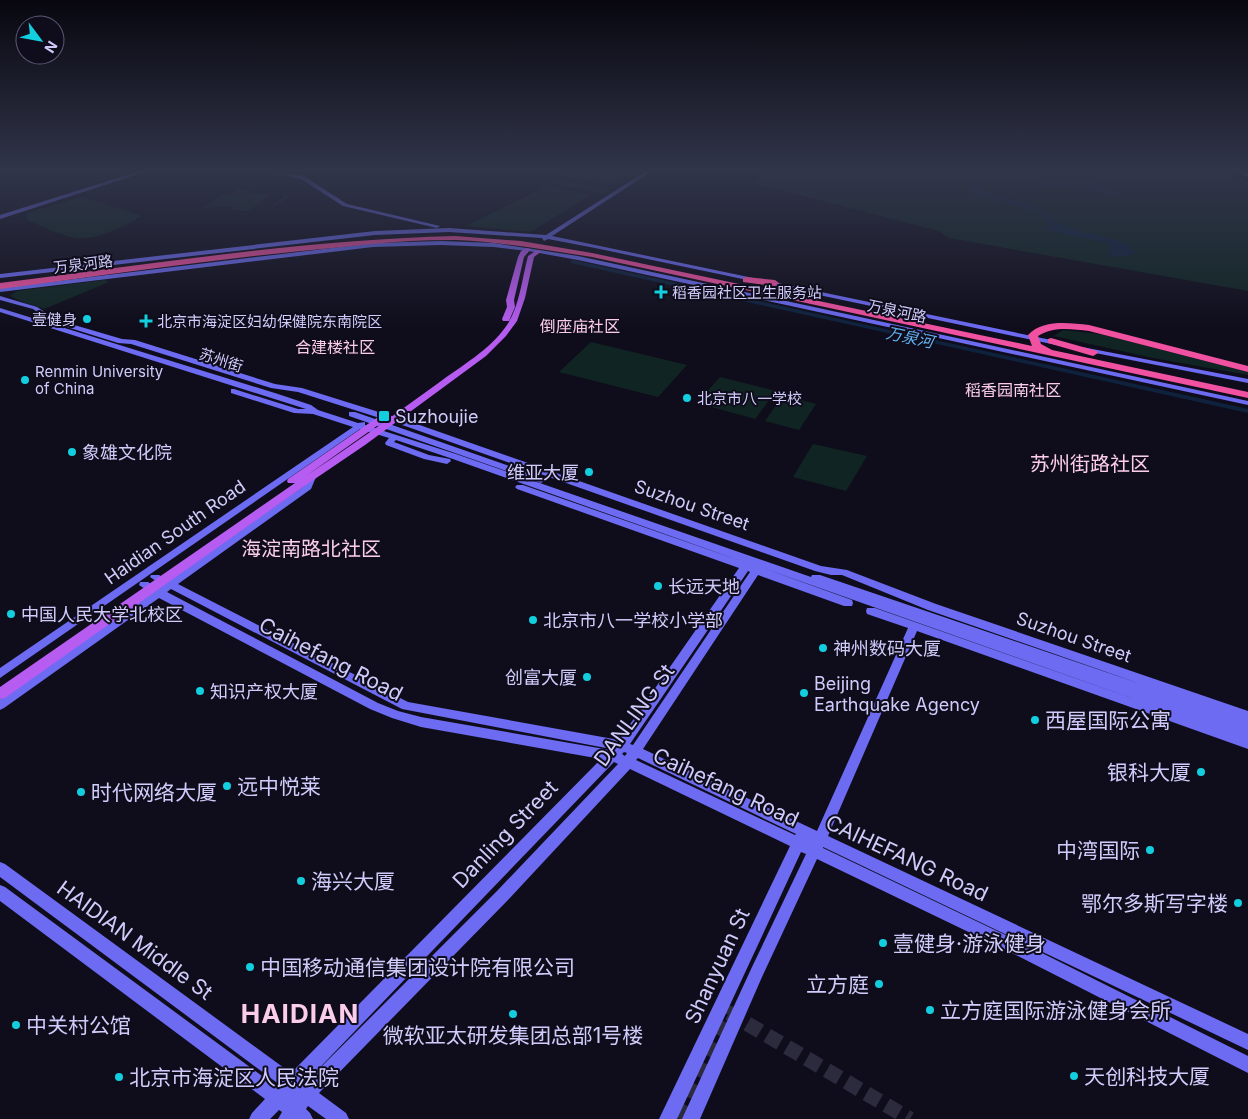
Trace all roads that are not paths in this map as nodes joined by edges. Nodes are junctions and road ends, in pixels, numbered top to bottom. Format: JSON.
{"nodes":[{"id":1,"x":420,"y":223,"type":"joint"},
{"id":2,"x":573,"y":223,"type":"edge"},
{"id":3,"x":579,"y":223,"type":"edge"},
{"id":4,"x":449,"y":230,"type":"junction"},
{"id":5,"x":413,"y":231,"type":"junction"},
{"id":6,"x":505,"y":233,"type":"junction"},
{"id":7,"x":322,"y":238,"type":"junction"},
{"id":8,"x":555,"y":239,"type":"junction"},
{"id":9,"x":547,"y":241,"type":"junction"},
{"id":10,"x":493,"y":242,"type":"junction"},
{"id":11,"x":580,"y":244,"type":"junction"},
{"id":12,"x":539,"y":247,"type":"junction"},
{"id":13,"x":528,"y":249,"type":"junction"},
{"id":14,"x":324,"y":250,"type":"junction"},
{"id":15,"x":244,"y":251,"type":"junction"},
{"id":16,"x":595,"y":251,"type":"junction"},
{"id":17,"x":267,"y":252,"type":"junction"},
{"id":18,"x":578,"y":258,"type":"junction"},
{"id":19,"x":17,"y":275,"type":"junction"},
{"id":20,"x":0,"y":276,"type":"edge"},
{"id":21,"x":723,"y":277,"type":"junction"},
{"id":22,"x":27,"y":281,"type":"junction"},
{"id":23,"x":0,"y":282,"type":"edge"},
{"id":24,"x":775,"y":283,"type":"junction"},
{"id":25,"x":0,"y":286,"type":"edge"},
{"id":26,"x":11,"y":289,"type":"junction"},
{"id":27,"x":0,"y":290,"type":"edge"},
{"id":28,"x":779,"y":295,"type":"junction"},
{"id":29,"x":0,"y":297,"type":"edge"},
{"id":30,"x":0,"y":303,"type":"edge"},
{"id":31,"x":0,"y":310,"type":"edge"},
{"id":32,"x":843,"y":314,"type":"junction"},
{"id":33,"x":0,"y":316,"type":"edge"},
{"id":34,"x":50,"y":319,"type":"junction"},
{"id":35,"x":121,"y":341,"type":"junction"},
{"id":36,"x":1051,"y":342,"type":"junction"},
{"id":37,"x":1044,"y":358,"type":"junction"},
{"id":38,"x":1140,"y":366,"type":"junction"},
{"id":39,"x":1116,"y":367,"type":"junction"},
{"id":40,"x":1248,"y":369,"type":"edge"},
{"id":41,"x":1248,"y":381,"type":"edge"},
{"id":42,"x":1248,"y":389,"type":"edge"},
{"id":43,"x":1248,"y":395,"type":"edge"},
{"id":44,"x":1248,"y":402,"type":"edge"},
{"id":45,"x":315,"y":412,"type":"junction"},
{"id":46,"x":376,"y":424,"type":"junction"},
{"id":47,"x":756,"y":563,"type":"junction"},
{"id":48,"x":156,"y":584,"type":"junction"},
{"id":49,"x":914,"y":626,"type":"junction"},
{"id":50,"x":0,"y":674,"type":"edge"},
{"id":51,"x":0,"y":685,"type":"edge"},
{"id":52,"x":0,"y":694,"type":"edge"},
{"id":53,"x":0,"y":705,"type":"edge"},
{"id":54,"x":1248,"y":716,"type":"edge"},
{"id":55,"x":1248,"y":725,"type":"edge"},
{"id":56,"x":1248,"y":734,"type":"edge"},
{"id":57,"x":1248,"y":744,"type":"edge"},
{"id":58,"x":617,"y":751,"type":"junction"},
{"id":59,"x":633,"y":757,"type":"junction"},
{"id":60,"x":801,"y":837,"type":"junction"},
{"id":61,"x":818,"y":845,"type":"junction"},
{"id":62,"x":0,"y":869,"type":"edge"},
{"id":63,"x":0,"y":892,"type":"edge"},
{"id":64,"x":1248,"y":1042,"type":"edge"},
{"id":65,"x":1248,"y":1065,"type":"edge"},
{"id":66,"x":292,"y":1084,"type":"junction"},
{"id":67,"x":307,"y":1094,"type":"junction"},
{"id":68,"x":278,"y":1098,"type":"junction"},
{"id":69,"x":295,"y":1116,"type":"edge"},
{"id":70,"x":258,"y":1119,"type":"edge"},
{"id":71,"x":340,"y":1119,"type":"edge"},
{"id":72,"x":668,"y":1119,"type":"edge"},
{"id":73,"x":691,"y":1119,"type":"edge"}],
"edges":[{"from":1,"to":4,"type":"street"},
{"from":1,"to":5,"type":"street"},
{"from":2,"to":9,"type":"street"},
{"from":3,"to":8,"type":"street"},
{"from":4,"to":5,"type":"street","name":"万泉河路"},
{"from":4,"to":6,"type":"street","name":"万泉河路"},
{"from":5,"to":7,"type":"street","name":"万泉河路"},
{"from":6,"to":9,"type":"street","name":"万泉河路"},
{"from":6,"to":10,"type":"street"},
{"from":7,"to":15,"type":"highway"},
{"from":7,"to":19,"type":"street","name":"万泉河路"},
{"from":8,"to":9,"type":"street"},
{"from":8,"to":11,"type":"street","name":"万泉河路"},
{"from":9,"to":11,"type":"street","name":"万泉河路"},
{"from":9,"to":12,"type":"street"},
{"from":10,"to":12,"type":"street"},
{"from":10,"to":13,"type":"street","name":"万泉河路"},
{"from":10,"to":14,"type":"street","name":"万泉河路"},
{"from":10,"to":15,"type":"highway"},
{"from":10,"to":16,"type":"highway"},
{"from":10,"to":17,"type":"highway"},
{"from":11,"to":16,"type":"street","name":"万泉河路"},
{"from":12,"to":13,"type":"street","name":"万泉河路"},
{"from":12,"to":18,"type":"street","name":"万泉河路"},
{"from":12,"to":46,"type":"main road"},
{"from":13,"to":46,"type":"main road"},
{"from":14,"to":17,"type":"highway"},
{"from":14,"to":26,"type":"street","name":"万泉河路"},
{"from":15,"to":22,"type":"highway"},
{"from":16,"to":18,"type":"street"},
{"from":16,"to":21,"type":"highway"},
{"from":16,"to":24,"type":"street","name":"万泉河路"},
{"from":16,"to":28,"type":"highway"},
{"from":17,"to":22,"type":"highway"},
{"from":18,"to":32,"type":"street","name":"万泉河路"},
{"from":19,"to":20,"type":"street","name":"万泉河路"},
{"from":19,"to":26,"type":"street"},
{"from":21,"to":24,"type":"highway"},
{"from":21,"to":38,"type":"highway","name":"万泉河路"},
{"from":22,"to":23,"type":"highway"},
{"from":22,"to":25,"type":"highway"},
{"from":24,"to":36,"type":"street","name":"万泉河路"},
{"from":26,"to":27,"type":"street","name":"万泉河路"},
{"from":26,"to":29,"type":"street"},
{"from":28,"to":32,"type":"highway"},
{"from":28,"to":39,"type":"highway","name":"万泉河路"},
{"from":29,"to":34,"type":"street","name":"苏州街"},
{"from":30,"to":34,"type":"street","name":"苏州街"},
{"from":31,"to":45,"type":"street","name":"苏州街"},
{"from":32,"to":37,"type":"street","name":"万泉河路"},
{"from":33,"to":45,"type":"street","name":"苏州街"},
{"from":34,"to":35,"type":"street","name":"苏州街"},
{"from":35,"to":46,"type":"street","name":"苏州街"},
{"from":35,"to":46,"type":"street","name":"Suzhou Street"},
{"from":36,"to":38,"type":"highway"},
{"from":36,"to":41,"type":"street","name":"万泉河路"},
{"from":37,"to":39,"type":"highway"},
{"from":37,"to":44,"type":"street","name":"万泉河路"},
{"from":38,"to":42,"type":"highway","name":"万泉河路"},
{"from":39,"to":43,"type":"highway","name":"万泉河路"},
{"from":40,"to":44,"type":"highway"},
{"from":45,"to":46,"type":"street","name":"苏州街"},
{"from":46,"to":47,"type":"street","name":"Suzhou Street"},
{"from":46,"to":47,"type":"street","name":"Suzhou Street"},
{"from":46,"to":48,"type":"main road","name":"Haidian South Road"},
{"from":46,"to":48,"type":"main road","name":"Haidian South Road"},
{"from":46,"to":50,"type":"street","name":"Haidian South Road"},
{"from":46,"to":54,"type":"street","name":"Suzhou Street"},
{"from":47,"to":49,"type":"street","name":"Suzhou Street"},
{"from":47,"to":55,"type":"street","name":"Suzhou Street"},
{"from":47,"to":56,"type":"street","name":"Suzhou Street"},
{"from":47,"to":58,"type":"street","name":"Danling Street"},
{"from":47,"to":59,"type":"street","name":"DANLING St"},
{"from":48,"to":51,"type":"main road","name":"Haidian South Road"},
{"from":48,"to":52,"type":"main road","name":"Haidian South Road"},
{"from":48,"to":53,"type":"street","name":"Haidian South Road"},
{"from":48,"to":58,"type":"street","name":"Caihefang Road"},
{"from":49,"to":57,"type":"street","name":"Suzhou Street"},
{"from":49,"to":61,"type":"street","name":"Shanyuan St"},
{"from":58,"to":59,"type":"street","name":"Caihefang Road"},
{"from":58,"to":66,"type":"street","name":"Danling Street"},
{"from":59,"to":60,"type":"street","name":"Caihefang Road"},
{"from":59,"to":67,"type":"street","name":"DANLING St"},
{"from":60,"to":61,"type":"street","name":"Caihefang Road"},
{"from":60,"to":72,"type":"street","name":"Shanyuan St"},
{"from":61,"to":64,"type":"street","name":"CAIHEFANG Road"},
{"from":61,"to":65,"type":"street","name":"Caihefang Road"},
{"from":61,"to":73,"type":"street","name":"Shanyuan St"},
{"from":62,"to":66,"type":"street","name":"HAIDIAN Middle St"},
{"from":63,"to":68,"type":"street"},
{"from":66,"to":67,"type":"street","name":"HAIDIAN Middle St"},
{"from":66,"to":68,"type":"street","name":"Danling Street"},
{"from":67,"to":69,"type":"street"},
{"from":67,"to":71,"type":"street","name":"HAIDIAN Middle St"},
{"from":68,"to":69,"type":"street"},
{"from":68,"to":70,"type":"street","name":"Danling Street"}]}
